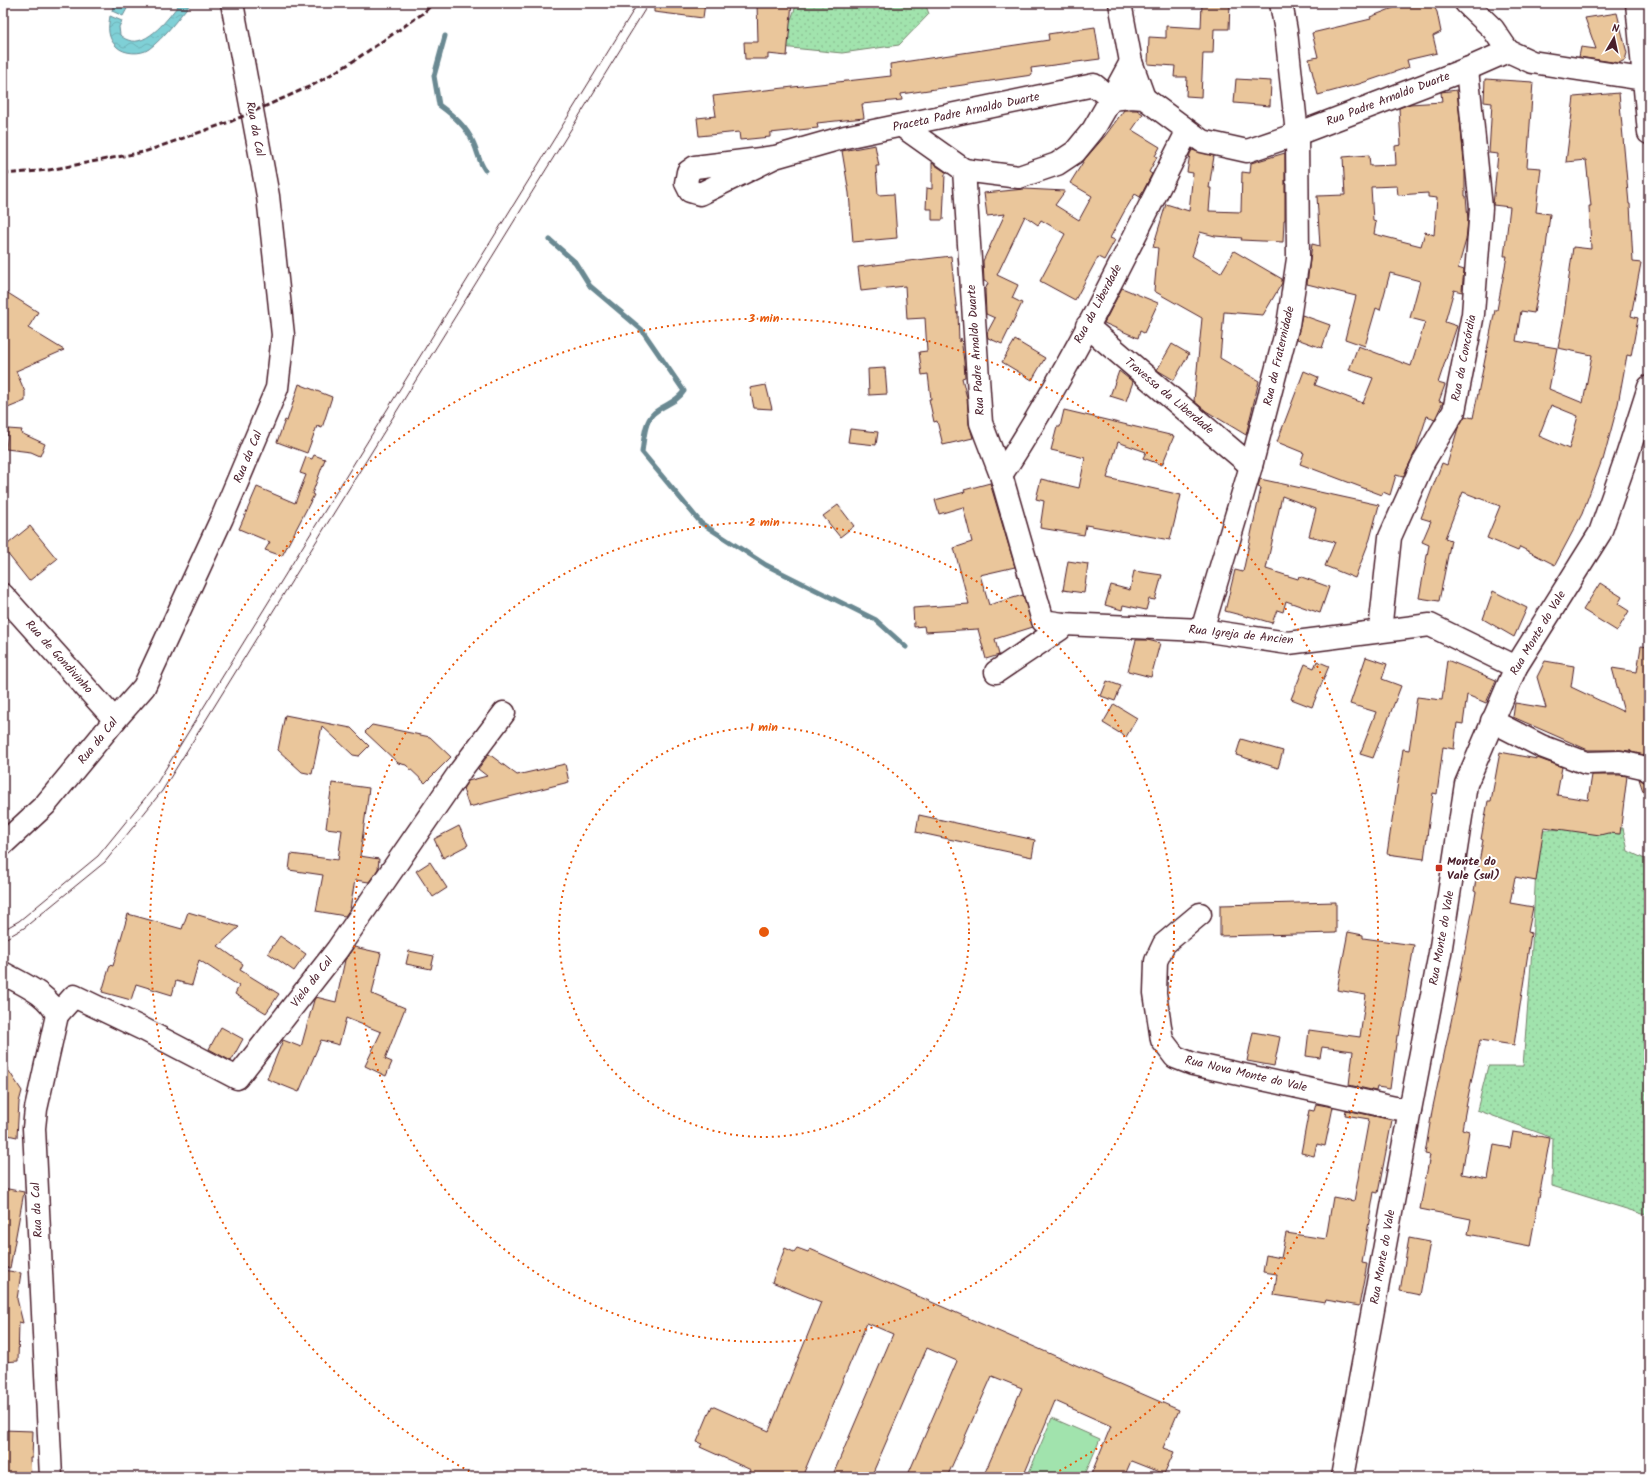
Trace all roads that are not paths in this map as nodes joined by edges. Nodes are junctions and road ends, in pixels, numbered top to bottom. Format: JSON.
{"nodes":[{"id":1,"x":232,"y":3,"type":"edge"},
{"id":2,"x":1120,"y":3,"type":"edge"},
{"id":3,"x":1281,"y":3,"type":"edge"},
{"id":4,"x":1466,"y":3,"type":"edge"},
{"id":5,"x":1637,"y":3,"type":"edge"},
{"id":6,"x":1508,"y":51,"type":"junction"},
{"id":7,"x":1130,"y":62,"type":"junction"},
{"id":8,"x":1467,"y":69,"type":"junction"},
{"id":9,"x":1646,"y":78,"type":"edge"},
{"id":10,"x":1144,"y":98,"type":"junction"},
{"id":11,"x":1111,"y":99,"type":"junction"},
{"id":12,"x":902,"y":126,"type":"junction"},
{"id":13,"x":1649,"y":132,"type":"edge"},
{"id":14,"x":1297,"y":134,"type":"junction"},
{"id":15,"x":1194,"y":136,"type":"junction"},
{"id":16,"x":775,"y":157,"type":"dead end"},
{"id":17,"x":964,"y":170,"type":"junction"},
{"id":18,"x":1087,"y":326,"type":"junction"},
{"id":19,"x":1649,"y":387,"type":"edge"},
{"id":20,"x":1251,"y":466,"type":"junction"},
{"id":21,"x":1001,"y":475,"type":"junction"},
{"id":22,"x":3,"y":595,"type":"edge"},
{"id":23,"x":1063,"y":624,"type":"junction"},
{"id":24,"x":1202,"y":630,"type":"junction"},
{"id":25,"x":1380,"y":631,"type":"junction"},
{"id":26,"x":1516,"y":667,"type":"junction"},
{"id":27,"x":996,"y":672,"type":"dead end"},
{"id":28,"x":504,"y":713,"type":"dead end"},
{"id":29,"x":115,"y":720,"type":"junction"},
{"id":30,"x":1492,"y":721,"type":"junction"},
{"id":31,"x":1649,"y":771,"type":"edge"},
{"id":32,"x":3,"y":844,"type":"edge"},
{"id":33,"x":1200,"y":914,"type":"dead end"},
{"id":34,"x":3,"y":974,"type":"edge"},
{"id":35,"x":57,"y":1016,"type":"junction"},
{"id":36,"x":1410,"y":1110,"type":"junction"},
{"id":37,"x":51,"y":1477,"type":"edge"},
{"id":38,"x":1342,"y":1477,"type":"edge"}],
"edges":[{"from":1,"to":29,"type":"street","name":"Rua da Cal"},
{"from":2,"to":7,"type":"street"},
{"from":3,"to":14,"type":"street","name":"Rua da Fraternidade"},
{"from":4,"to":6,"type":"street"},
{"from":5,"to":9,"type":"street"},
{"from":6,"to":8,"type":"street","name":"Rua Padre Arnaldo Duarte"},
{"from":6,"to":9,"type":"street"},
{"from":7,"to":10,"type":"street"},
{"from":7,"to":11,"type":"street"},
{"from":8,"to":14,"type":"street","name":"Rua Padre Arnaldo Duarte"},
{"from":8,"to":25,"type":"street","name":"Rua da Concórdia"},
{"from":9,"to":13,"type":"street"},
{"from":10,"to":11,"type":"street"},
{"from":10,"to":15,"type":"street","name":"Rua Padre Arnaldo Duarte"},
{"from":11,"to":12,"type":"street","name":"Praceta Padre Arnaldo Duarte"},
{"from":11,"to":17,"type":"street"},
{"from":12,"to":16,"type":"street","name":"Praceta Padre Arnaldo Duarte"},
{"from":12,"to":17,"type":"street"},
{"from":14,"to":15,"type":"street","name":"Rua Padre Arnaldo Duarte"},
{"from":14,"to":20,"type":"street","name":"Rua da Fraternidade"},
{"from":15,"to":18,"type":"street","name":"Rua da Liberdade"},
{"from":17,"to":21,"type":"street","name":"Rua Padre Arnaldo Duarte"},
{"from":18,"to":20,"type":"street","name":"Travessa da Liberdade"},
{"from":18,"to":21,"type":"street","name":"Rua da Liberdade"},
{"from":19,"to":26,"type":"street","name":"Rua Monte do Vale"},
{"from":20,"to":24,"type":"street","name":"Rua da Fraternidade"},
{"from":21,"to":23,"type":"street","name":"Rua Padre Arnaldo Duarte"},
{"from":22,"to":29,"type":"street","name":"Rua de Gondivinho"},
{"from":23,"to":24,"type":"street","name":"Rua Igreja de Ancien"},
{"from":23,"to":27,"type":"street"},
{"from":24,"to":25,"type":"street","name":"Rua Igreja de Ancien"},
{"from":25,"to":26,"type":"street","name":"Rua Igreja de Ancien"},
{"from":26,"to":30,"type":"street","name":"Rua Monte do Vale"},
{"from":28,"to":35,"type":"street","name":"Viela da Cal"},
{"from":29,"to":32,"type":"street","name":"Rua da Cal"},
{"from":30,"to":31,"type":"street"},
{"from":30,"to":36,"type":"street","name":"Rua Monte do Vale"},
{"from":33,"to":36,"type":"street","name":"Rua Nova Monte do Vale"},
{"from":34,"to":35,"type":"street"},
{"from":35,"to":37,"type":"street","name":"Rua da Cal"},
{"from":36,"to":38,"type":"street","name":"Rua Monte do Vale"}]}
